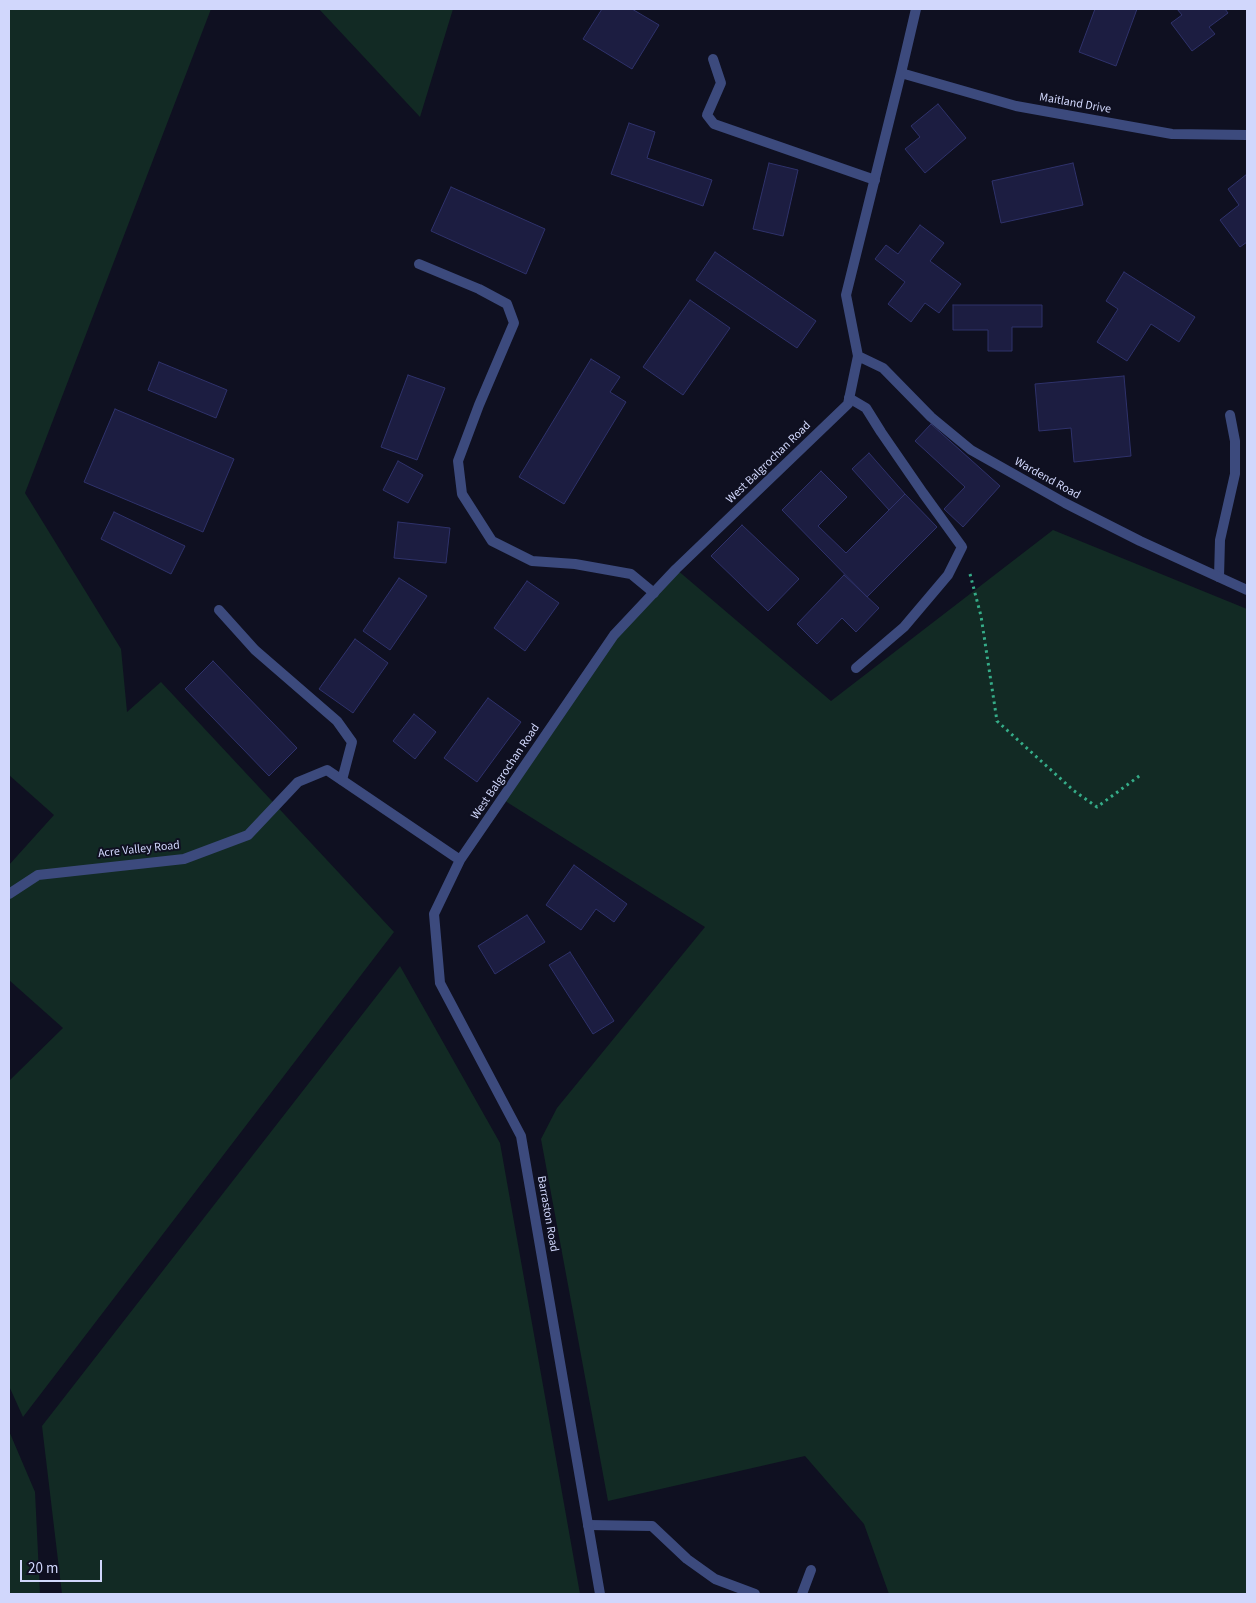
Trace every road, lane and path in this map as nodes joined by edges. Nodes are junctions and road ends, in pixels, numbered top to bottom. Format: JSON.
{"nodes":[{"id":1,"x":916,"y":9,"type":"edge"},
{"id":2,"x":713,"y":59,"type":"dead end"},
{"id":3,"x":902,"y":73,"type":"junction"},
{"id":4,"x":1247,"y":135,"type":"edge"},
{"id":5,"x":875,"y":180,"type":"junction"},
{"id":6,"x":419,"y":264,"type":"dead end"},
{"id":7,"x":858,"y":356,"type":"junction"},
{"id":8,"x":850,"y":398,"type":"junction"},
{"id":9,"x":1230,"y":416,"type":"dead end"},
{"id":10,"x":962,"y":547,"type":"junction"},
{"id":11,"x":1219,"y":577,"type":"junction"},
{"id":12,"x":1247,"y":590,"type":"edge"},
{"id":13,"x":654,"y":593,"type":"junction"},
{"id":14,"x":219,"y":610,"type":"dead end"},
{"id":15,"x":856,"y":668,"type":"dead end"},
{"id":16,"x":1142,"y":774,"type":"dead end"},
{"id":17,"x":342,"y":780,"type":"junction"},
{"id":18,"x":460,"y":860,"type":"junction"},
{"id":19,"x":9,"y":894,"type":"edge"},
{"id":20,"x":588,"y":1525,"type":"junction"},
{"id":21,"x":811,"y":1570,"type":"dead end"},
{"id":22,"x":600,"y":1594,"type":"edge"},
{"id":23,"x":755,"y":1594,"type":"edge"},
{"id":24,"x":802,"y":1594,"type":"edge"}],
"edges":[{"from":1,"to":3,"type":"street","name":"West Balgrochan Road"},
{"from":2,"to":5,"type":"street"},
{"from":3,"to":4,"type":"street","name":"Maitland Drive"},
{"from":3,"to":5,"type":"street","name":"West Balgrochan Road"},
{"from":5,"to":7,"type":"street","name":"West Balgrochan Road"},
{"from":6,"to":13,"type":"street"},
{"from":7,"to":8,"type":"street","name":"West Balgrochan Road"},
{"from":7,"to":11,"type":"street","name":"Wardend Road"},
{"from":8,"to":10,"type":"street"},
{"from":8,"to":13,"type":"street","name":"West Balgrochan Road"},
{"from":9,"to":11,"type":"street"},
{"from":10,"to":15,"type":"street"},
{"from":10,"to":16,"type":"path"},
{"from":11,"to":12,"type":"street","name":"Wardend Road"},
{"from":13,"to":18,"type":"street","name":"West Balgrochan Road"},
{"from":14,"to":17,"type":"street"},
{"from":17,"to":18,"type":"street","name":"Acre Valley Road"},
{"from":17,"to":19,"type":"street","name":"Acre Valley Road"},
{"from":18,"to":20,"type":"street","name":"Barraston Road"},
{"from":20,"to":22,"type":"street","name":"Barraston Road"},
{"from":20,"to":23,"type":"street"},
{"from":21,"to":24,"type":"street"}]}
